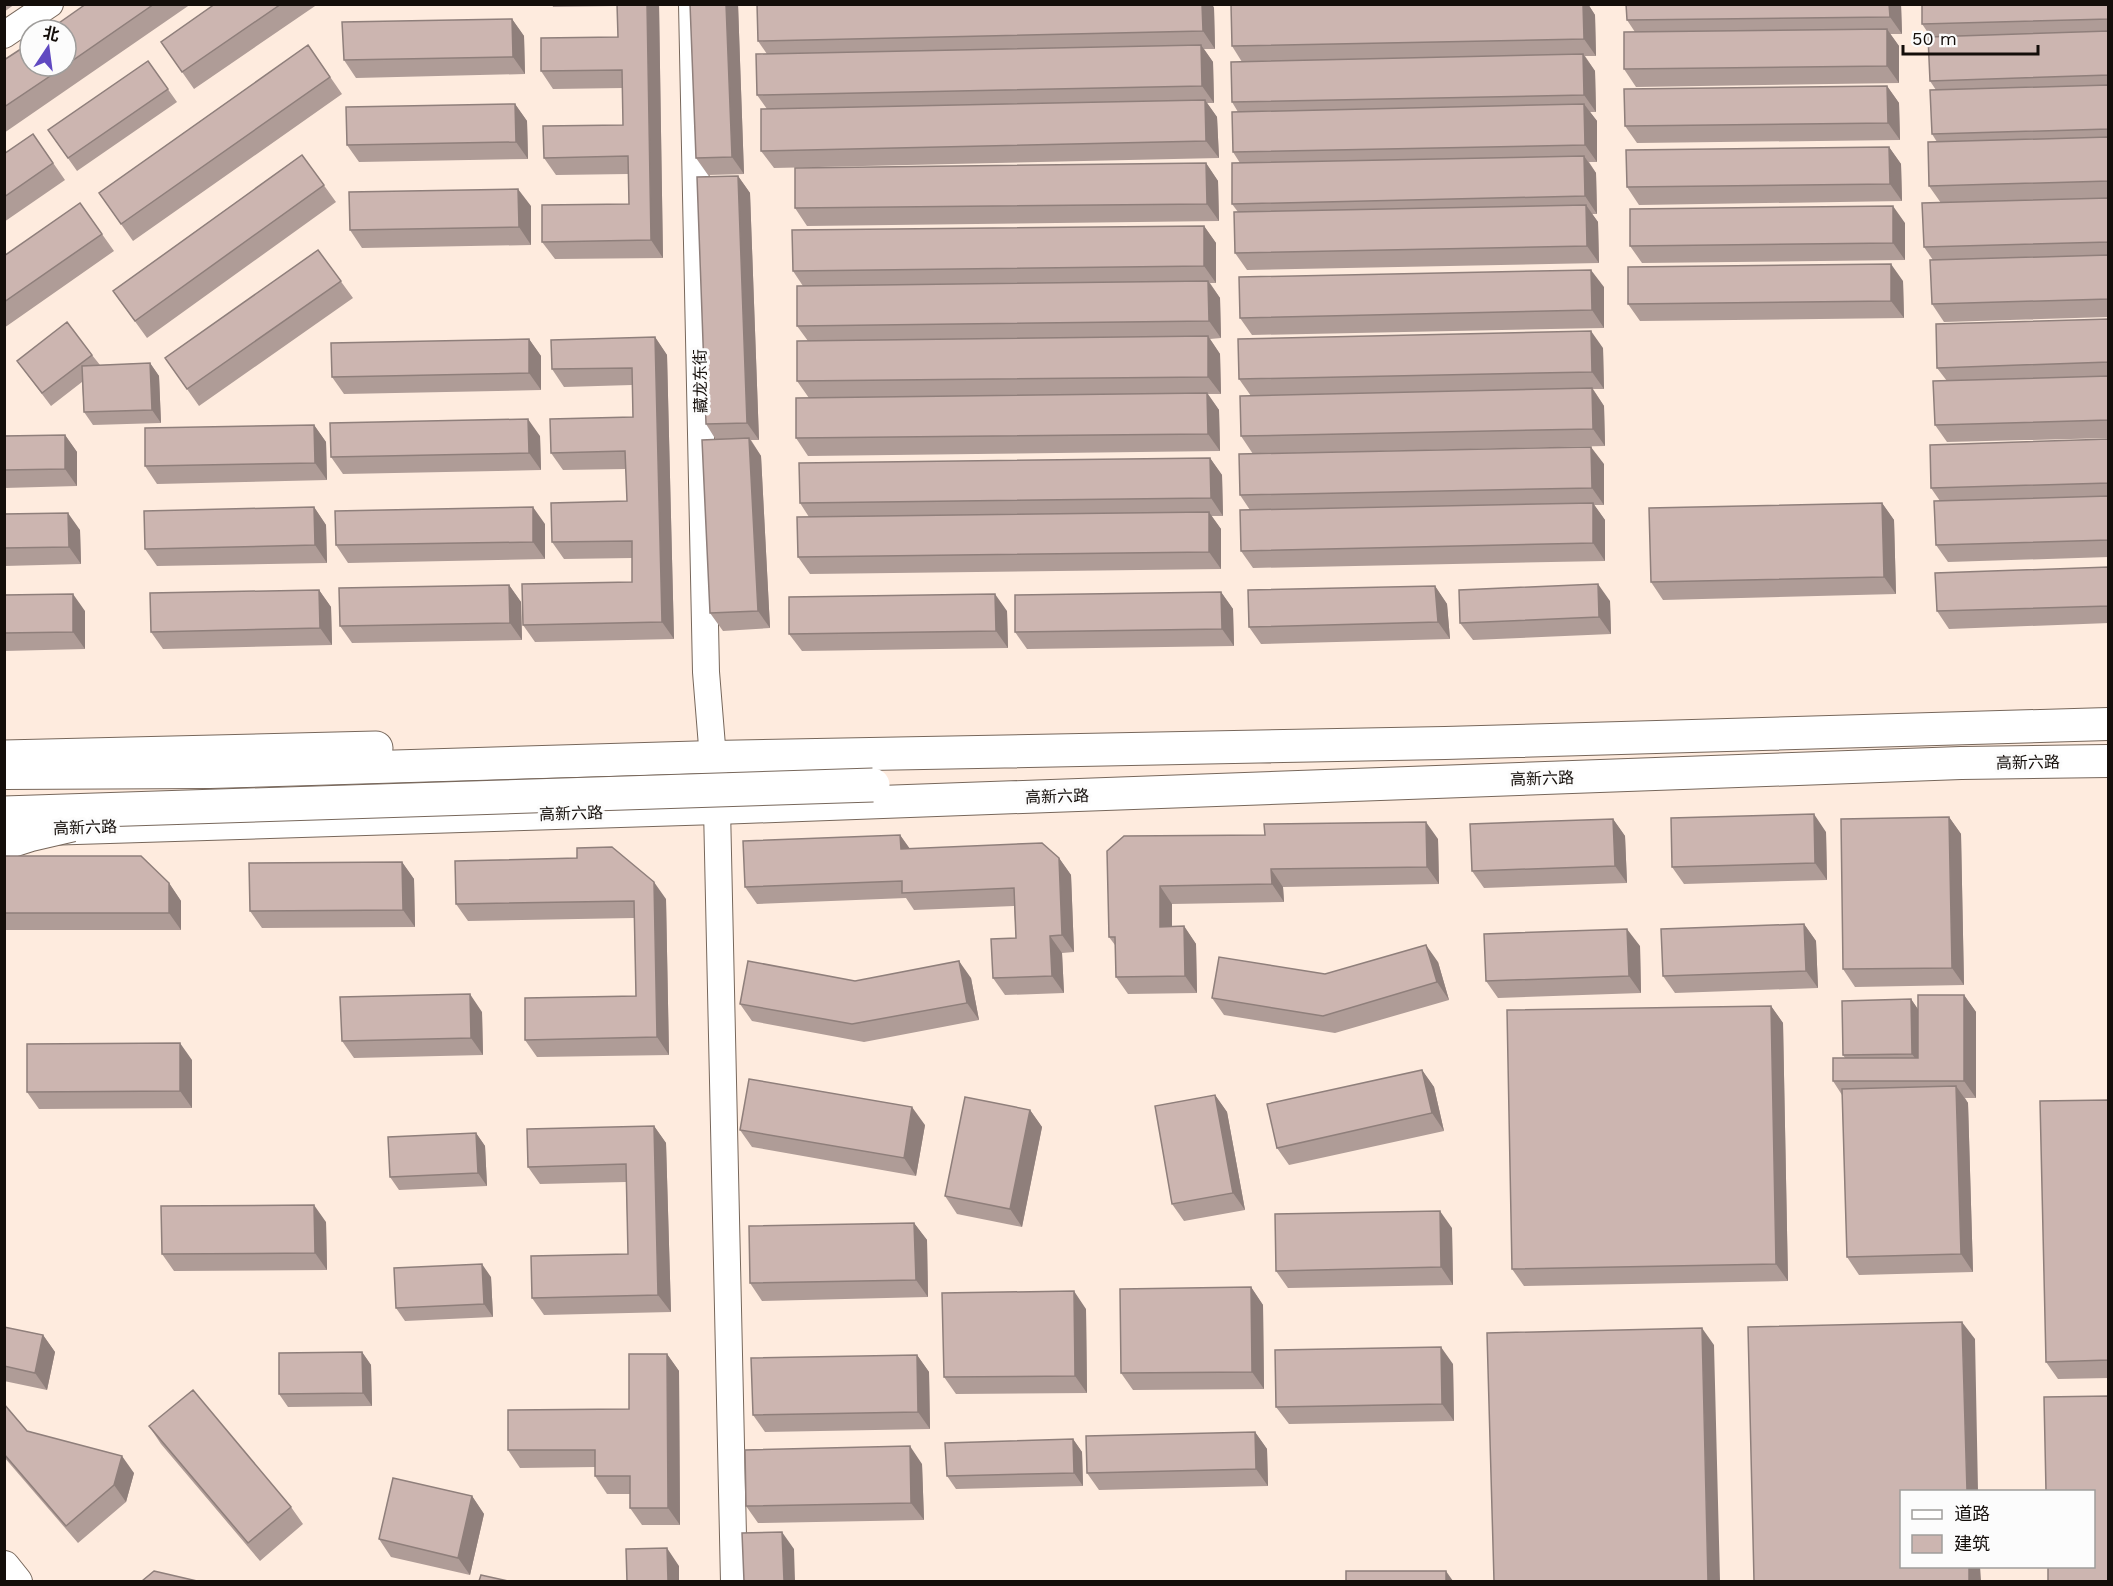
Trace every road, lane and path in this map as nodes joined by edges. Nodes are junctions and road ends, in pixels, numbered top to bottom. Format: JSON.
{"nodes":[{"id":1,"x":50,"y":4,"type":"edge"},
{"id":2,"x":692,"y":4,"type":"edge"},
{"id":3,"x":4,"y":35,"type":"edge"},
{"id":4,"x":2109,"y":724,"type":"edge"},
{"id":5,"x":376,"y":748,"type":"dead end"},
{"id":6,"x":4,"y":757,"type":"edge"},
{"id":7,"x":713,"y":757,"type":"junction"},
{"id":8,"x":2109,"y":761,"type":"edge"},
{"id":9,"x":4,"y":774,"type":"edge"},
{"id":10,"x":873,"y":785,"type":"dead end"},
{"id":11,"x":182,"y":807,"type":"junction"},
{"id":12,"x":717,"y":808,"type":"junction"},
{"id":13,"x":4,"y":813,"type":"edge"},
{"id":14,"x":4,"y":830,"type":"edge"},
{"id":15,"x":4,"y":843,"type":"edge"},
{"id":16,"x":4,"y":1567,"type":"edge"},
{"id":17,"x":16,"y":1581,"type":"edge"},
{"id":18,"x":734,"y":1581,"type":"edge"}],
"edges":[{"from":1,"to":3,"type":"street"},
{"from":2,"to":7,"type":"street","name":"藏龙东街"},
{"from":4,"to":7,"type":"main road"},
{"from":5,"to":6,"type":"highway"},
{"from":7,"to":9,"type":"main road"},
{"from":7,"to":12,"type":"street","name":"藏龙东街"},
{"from":8,"to":12,"type":"main road","name":"高新六路"},
{"from":10,"to":11,"type":"highway","bridge":true},
{"from":11,"to":13,"type":"highway","bridge":true},
{"from":11,"to":15,"type":"highway","bridge":true},
{"from":12,"to":14,"type":"main road","name":"高新六路"},
{"from":12,"to":18,"type":"street","name":"藏龙东街"},
{"from":16,"to":17,"type":"main road"}]}
